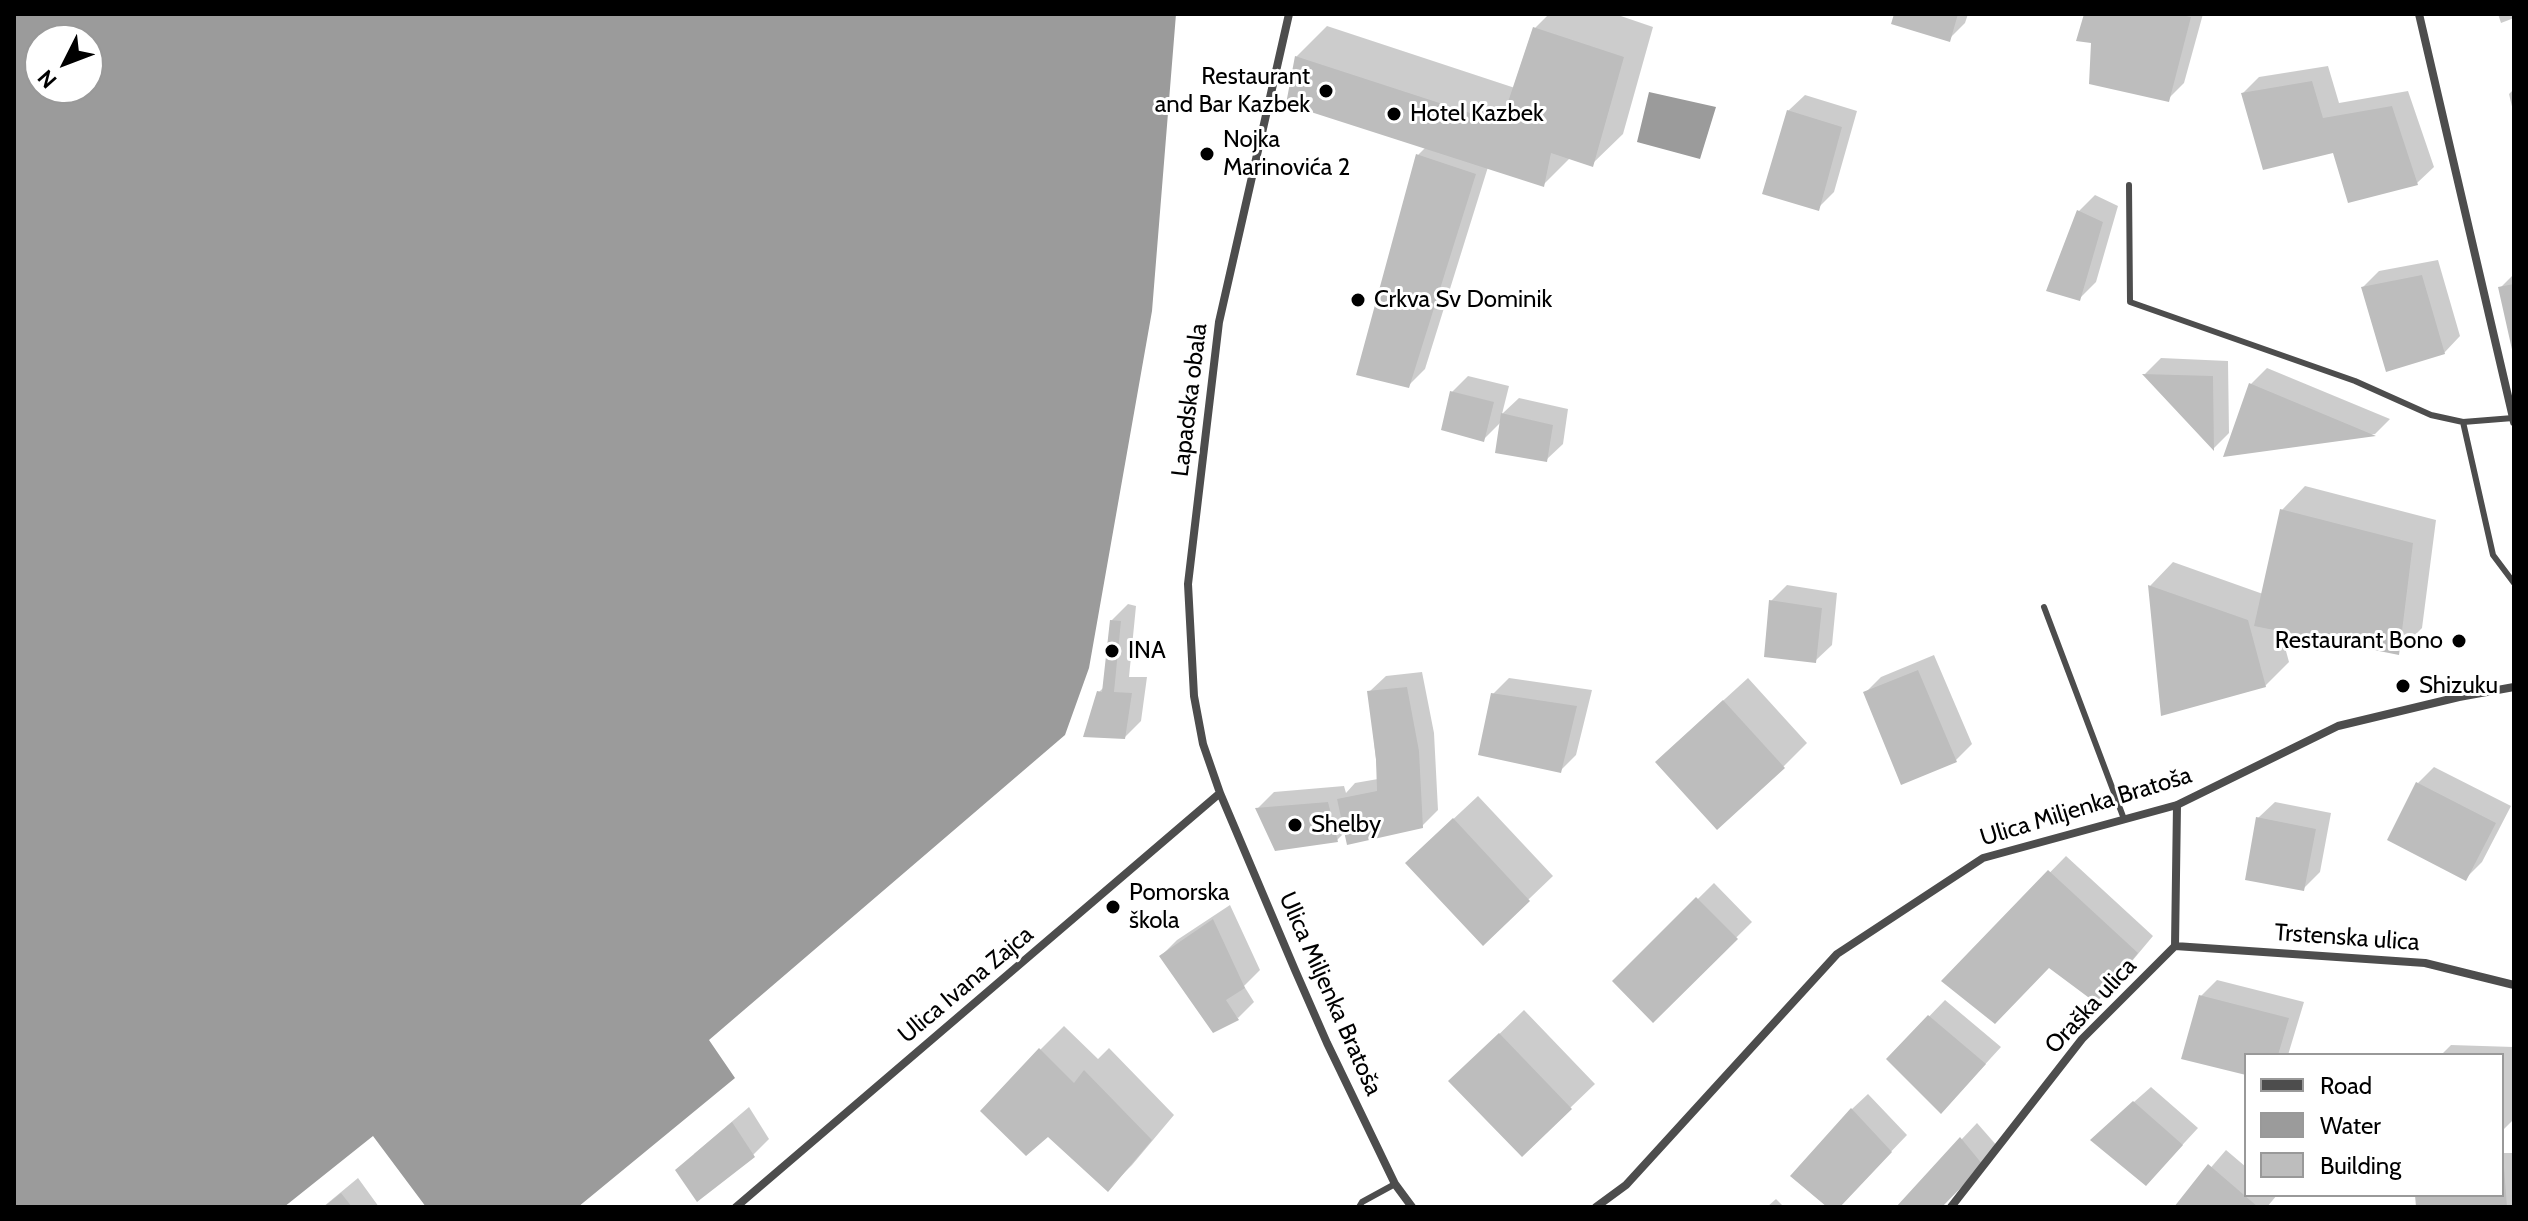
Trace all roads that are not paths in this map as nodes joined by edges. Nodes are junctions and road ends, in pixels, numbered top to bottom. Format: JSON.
{"nodes":[{"id":1,"x":1289,"y":14,"type":"edge"},
{"id":2,"x":2419,"y":14,"type":"edge"},
{"id":3,"x":2129,"y":185,"type":"dead end"},
{"id":4,"x":2514,"y":420,"type":"edge"},
{"id":5,"x":2463,"y":422,"type":"junction"},
{"id":6,"x":2514,"y":583,"type":"edge"},
{"id":7,"x":2044,"y":607,"type":"dead end"},
{"id":8,"x":2514,"y":687,"type":"edge"},
{"id":9,"x":1220,"y":793,"type":"junction"},
{"id":10,"x":2177,"y":805,"type":"junction"},
{"id":11,"x":2124,"y":819,"type":"junction"},
{"id":12,"x":2175,"y":946,"type":"junction"},
{"id":13,"x":2514,"y":985,"type":"edge"},
{"id":14,"x":1395,"y":1184,"type":"junction"},
{"id":15,"x":736,"y":1207,"type":"edge"},
{"id":16,"x":1359,"y":1207,"type":"edge"},
{"id":17,"x":1412,"y":1207,"type":"edge"},
{"id":18,"x":1596,"y":1207,"type":"edge"},
{"id":19,"x":1951,"y":1207,"type":"edge"}],
"edges":[{"from":1,"to":9,"type":"street","name":"Lapadska obala"},
{"from":2,"to":4,"type":"street"},
{"from":3,"to":5,"type":"lane"},
{"from":4,"to":5,"type":"lane"},
{"from":5,"to":6,"type":"lane"},
{"from":7,"to":11,"type":"lane"},
{"from":8,"to":10,"type":"street","name":"Ulica Miljenka Bratoša"},
{"from":9,"to":14,"type":"street","name":"Ulica Miljenka Bratoša"},
{"from":9,"to":15,"type":"street","name":"Ulica Ivana Zajca"},
{"from":10,"to":11,"type":"street","name":"Ulica Miljenka Bratoša"},
{"from":10,"to":12,"type":"street"},
{"from":11,"to":18,"type":"street","name":"Ulica Miljenka Bratoša"},
{"from":12,"to":13,"type":"street","name":"Trstenska ulica"},
{"from":12,"to":19,"type":"street","name":"Oraška ulica"},
{"from":14,"to":16,"type":"lane"},
{"from":14,"to":17,"type":"street","name":"Ulica Miljenka Bratoša"}]}
